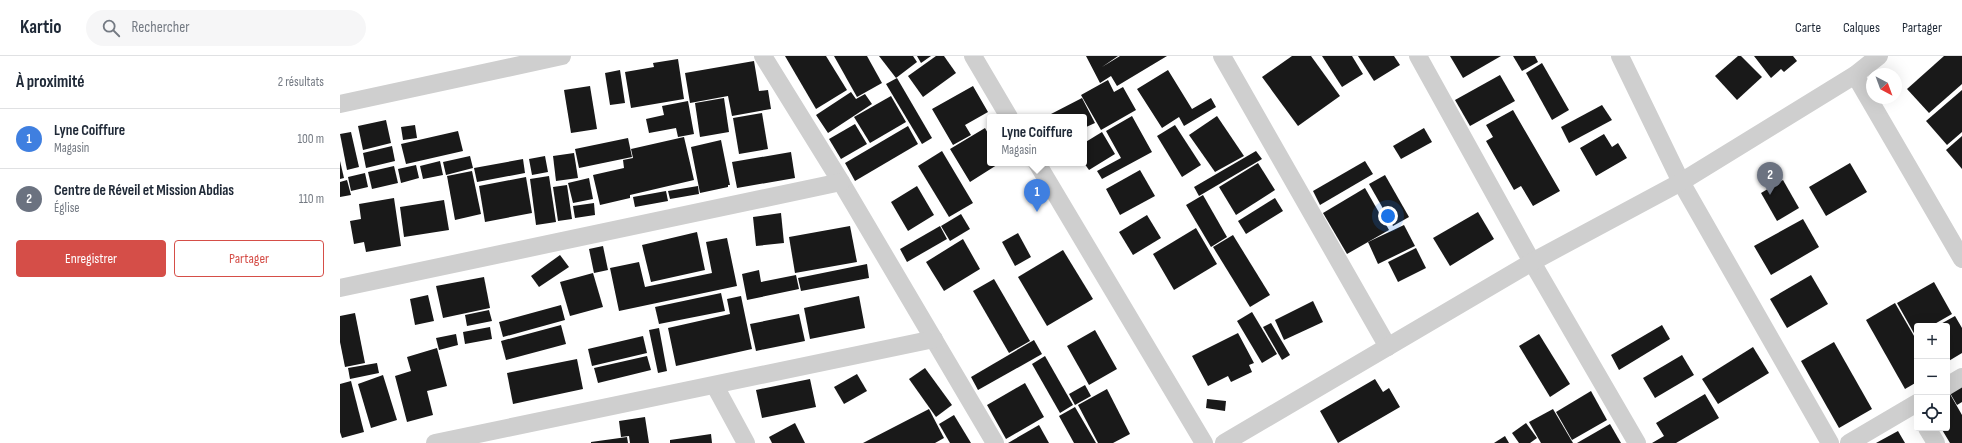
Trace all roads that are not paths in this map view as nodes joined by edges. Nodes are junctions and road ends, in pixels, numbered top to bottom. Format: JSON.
{"nodes":[{"id":1,"x":562,"y":56,"type":"edge"},
{"id":2,"x":763,"y":56,"type":"edge"},
{"id":3,"x":973,"y":56,"type":"edge"},
{"id":4,"x":1222,"y":56,"type":"edge"},
{"id":5,"x":1418,"y":56,"type":"edge"},
{"id":6,"x":1620,"y":56,"type":"edge"},
{"id":7,"x":1879,"y":56,"type":"edge"},
{"id":8,"x":1855,"y":75,"type":"junction"},
{"id":9,"x":340,"y":104,"type":"edge"},
{"id":10,"x":1007,"y":114,"type":"edge"},
{"id":11,"x":1039,"y":166,"type":"edge"},
{"id":12,"x":841,"y":182,"type":"junction"},
{"id":13,"x":1681,"y":182,"type":"junction"},
{"id":14,"x":1962,"y":259,"type":"edge"},
{"id":15,"x":1532,"y":262,"type":"junction"},
{"id":16,"x":340,"y":288,"type":"edge"},
{"id":17,"x":934,"y":339,"type":"junction"},
{"id":18,"x":1388,"y":347,"type":"junction"},
{"id":19,"x":1962,"y":377,"type":"edge"},
{"id":20,"x":1950,"y":384,"type":"edge"},
{"id":21,"x":715,"y":386,"type":"junction"},
{"id":22,"x":1914,"y":407,"type":"edge"},
{"id":23,"x":1929,"y":431,"type":"edge"},
{"id":24,"x":435,"y":443,"type":"edge"},
{"id":25,"x":746,"y":443,"type":"edge"},
{"id":26,"x":995,"y":443,"type":"edge"},
{"id":27,"x":1204,"y":443,"type":"edge"},
{"id":28,"x":1224,"y":443,"type":"edge"},
{"id":29,"x":1637,"y":443,"type":"edge"},
{"id":30,"x":1830,"y":443,"type":"edge"},
{"id":31,"x":1849,"y":443,"type":"edge"},
{"id":32,"x":1936,"y":443,"type":"edge"}],
"edges":[{"from":1,"to":9,"type":"street"},
{"from":2,"to":12,"type":"street"},
{"from":3,"to":10,"type":"street"},
{"from":4,"to":18,"type":"street"},
{"from":5,"to":15,"type":"street"},
{"from":6,"to":13,"type":"street"},
{"from":7,"to":8,"type":"street"},
{"from":8,"to":13,"type":"street"},
{"from":8,"to":14,"type":"street"},
{"from":11,"to":27,"type":"street"},
{"from":12,"to":16,"type":"street"},
{"from":12,"to":17,"type":"street"},
{"from":13,"to":15,"type":"street"},
{"from":13,"to":30,"type":"street"},
{"from":15,"to":18,"type":"street"},
{"from":15,"to":29,"type":"street"},
{"from":17,"to":21,"type":"street"},
{"from":17,"to":26,"type":"street"},
{"from":18,"to":28,"type":"street"},
{"from":19,"to":20,"type":"street"},
{"from":21,"to":24,"type":"street"},
{"from":21,"to":25,"type":"street"},
{"from":22,"to":31,"type":"street"},
{"from":23,"to":32,"type":"street"}]}
